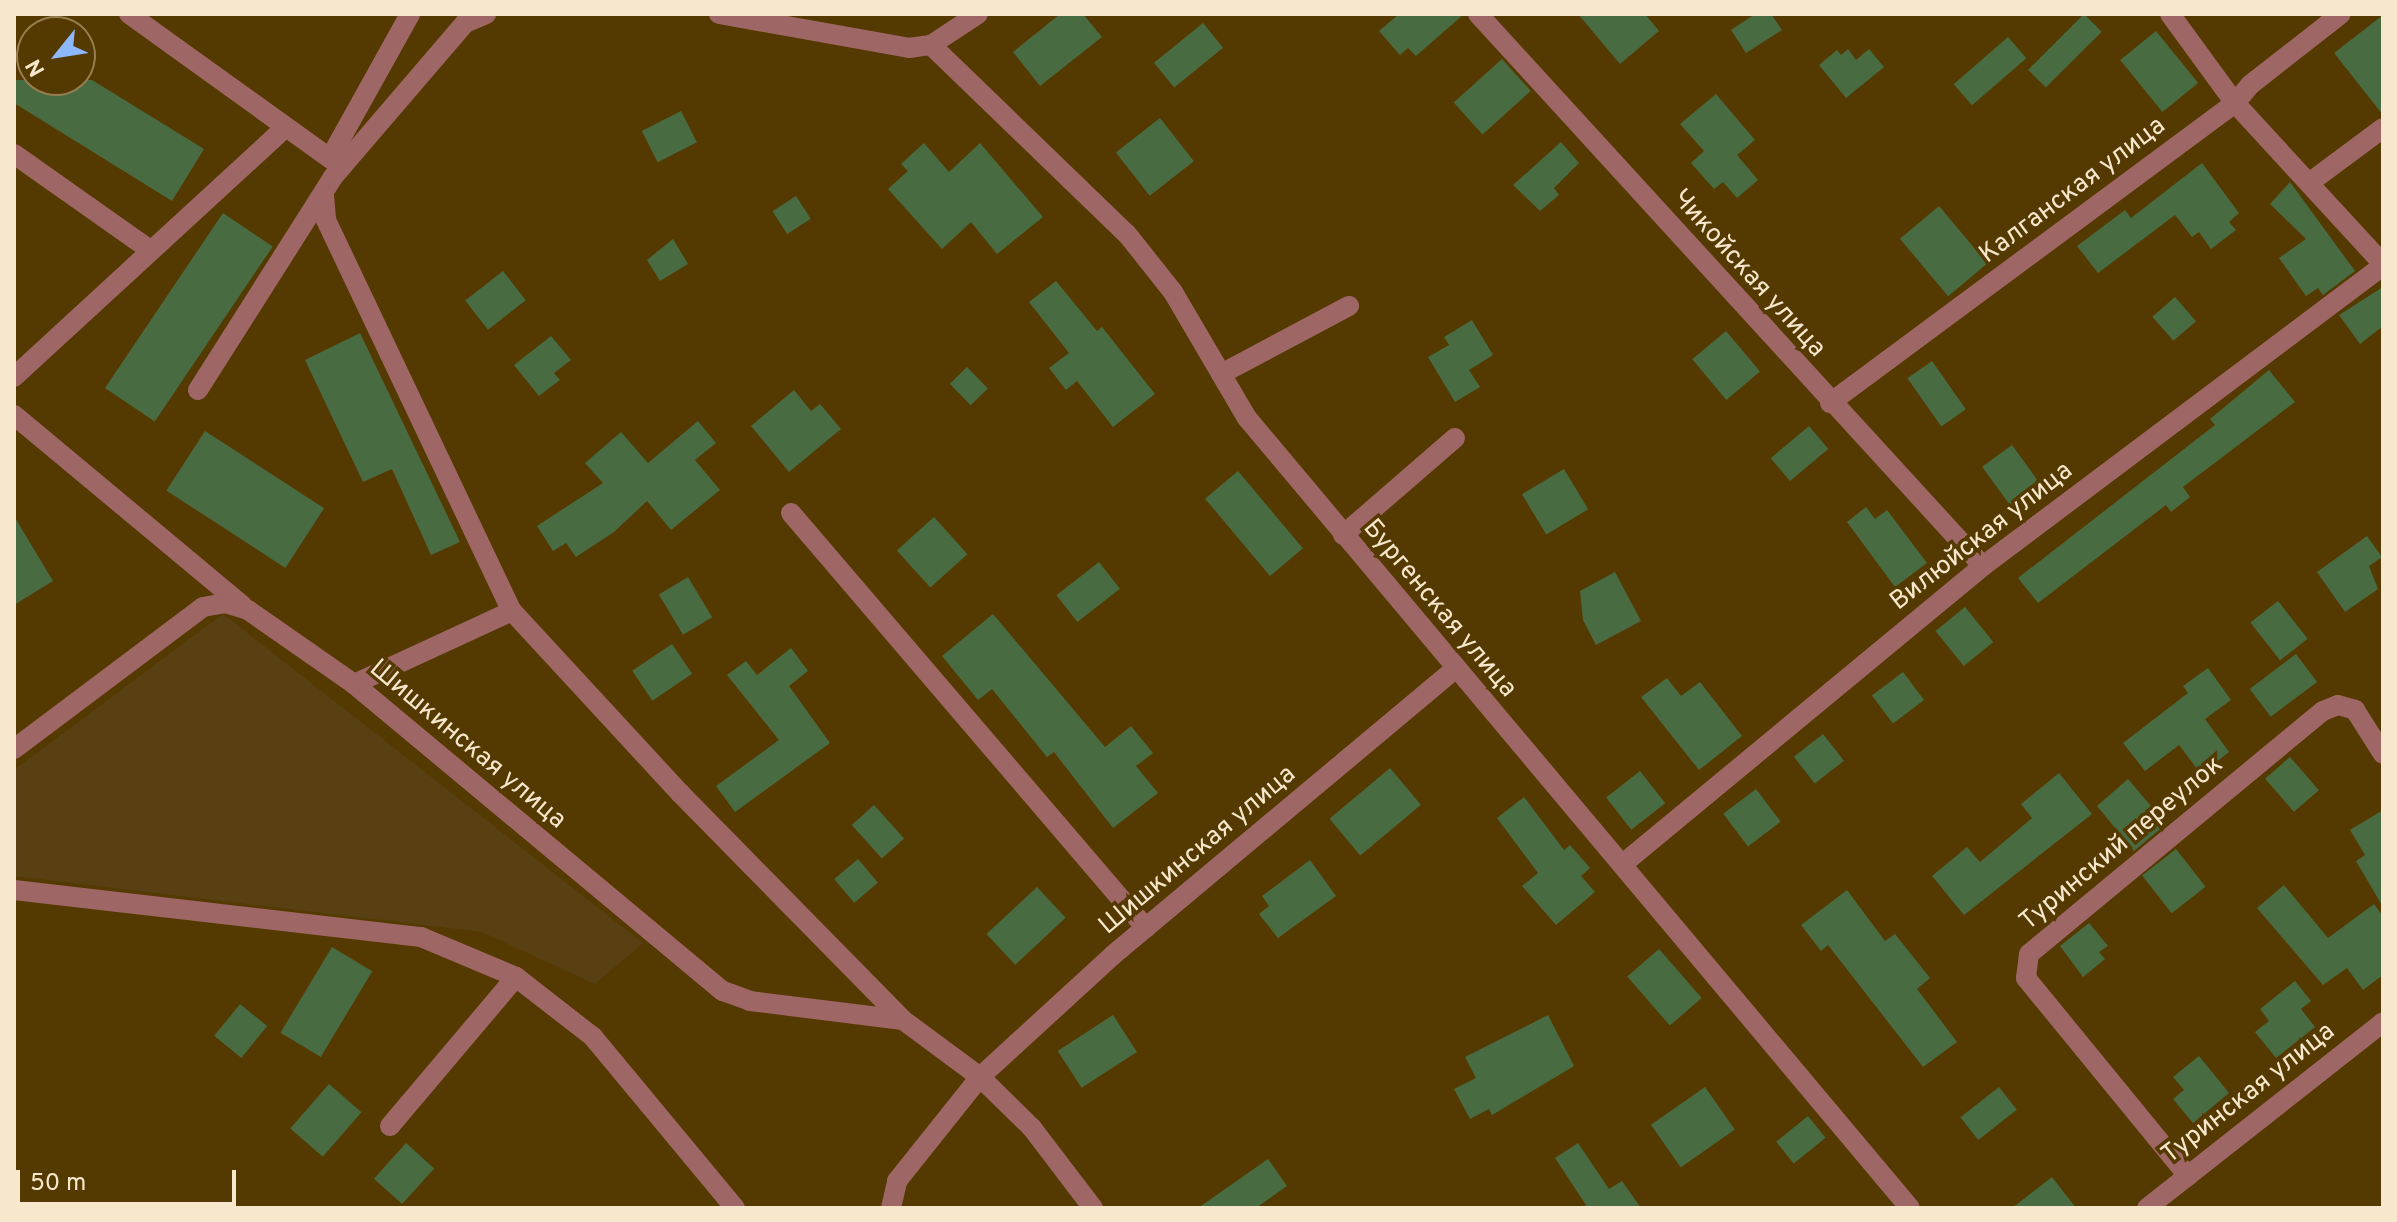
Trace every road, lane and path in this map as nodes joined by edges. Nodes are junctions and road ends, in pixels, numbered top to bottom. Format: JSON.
{"nodes":[{"id":1,"x":129,"y":14,"type":"edge"},
{"id":2,"x":410,"y":14,"type":"edge"},
{"id":3,"x":486,"y":14,"type":"edge"},
{"id":4,"x":719,"y":14,"type":"edge"},
{"id":5,"x":978,"y":14,"type":"edge"},
{"id":6,"x":1478,"y":14,"type":"edge"},
{"id":7,"x":2170,"y":14,"type":"edge"},
{"id":8,"x":2341,"y":14,"type":"edge"},
{"id":9,"x":931,"y":45,"type":"junction"},
{"id":10,"x":2235,"y":103,"type":"junction"},
{"id":11,"x":286,"y":127,"type":"junction"},
{"id":12,"x":2383,"y":128,"type":"edge"},
{"id":13,"x":14,"y":154,"type":"edge"},
{"id":14,"x":336,"y":162,"type":"junction"},
{"id":15,"x":2309,"y":183,"type":"junction"},
{"id":16,"x":324,"y":195,"type":"junction"},
{"id":17,"x":150,"y":250,"type":"junction"},
{"id":18,"x":2383,"y":265,"type":"edge"},
{"id":19,"x":1349,"y":306,"type":"dead end"},
{"id":20,"x":1221,"y":374,"type":"junction"},
{"id":21,"x":14,"y":377,"type":"edge"},
{"id":22,"x":198,"y":390,"type":"dead end"},
{"id":23,"x":1830,"y":403,"type":"junction"},
{"id":24,"x":14,"y":415,"type":"edge"},
{"id":25,"x":1455,"y":438,"type":"dead end"},
{"id":26,"x":791,"y":513,"type":"dead end"},
{"id":27,"x":1343,"y":535,"type":"junction"},
{"id":28,"x":1983,"y":566,"type":"junction"},
{"id":29,"x":248,"y":610,"type":"junction"},
{"id":30,"x":512,"y":611,"type":"junction"},
{"id":31,"x":1454,"y":670,"type":"junction"},
{"id":32,"x":354,"y":684,"type":"junction"},
{"id":33,"x":14,"y":749,"type":"edge"},
{"id":34,"x":2383,"y":754,"type":"edge"},
{"id":35,"x":1624,"y":863,"type":"junction"},
{"id":36,"x":14,"y":890,"type":"edge"},
{"id":37,"x":1146,"y":928,"type":"junction"},
{"id":38,"x":516,"y":977,"type":"junction"},
{"id":39,"x":903,"y":1020,"type":"junction"},
{"id":40,"x":2383,"y":1022,"type":"edge"},
{"id":41,"x":980,"y":1077,"type":"junction"},
{"id":42,"x":390,"y":1126,"type":"dead end"},
{"id":43,"x":2188,"y":1176,"type":"junction"},
{"id":44,"x":735,"y":1208,"type":"edge"},
{"id":45,"x":891,"y":1208,"type":"edge"},
{"id":46,"x":1093,"y":1208,"type":"edge"},
{"id":47,"x":1910,"y":1208,"type":"edge"},
{"id":48,"x":2147,"y":1208,"type":"edge"}],
"edges":[{"from":1,"to":11,"type":"street"},
{"from":2,"to":14,"type":"street"},
{"from":3,"to":14,"type":"street"},
{"from":4,"to":9,"type":"street"},
{"from":5,"to":9,"type":"street"},
{"from":6,"to":23,"type":"street","name":"Чикойская улица"},
{"from":7,"to":10,"type":"street"},
{"from":8,"to":10,"type":"street","name":"Калганская улица"},
{"from":9,"to":20,"type":"street","name":"Бургенская улица"},
{"from":10,"to":15,"type":"street"},
{"from":10,"to":23,"type":"street","name":"Калганская улица"},
{"from":11,"to":14,"type":"street"},
{"from":11,"to":17,"type":"street"},
{"from":12,"to":15,"type":"street"},
{"from":13,"to":17,"type":"street"},
{"from":14,"to":16,"type":"street"},
{"from":15,"to":18,"type":"street"},
{"from":16,"to":22,"type":"street"},
{"from":16,"to":30,"type":"street","name":"Шишкинская улица"},
{"from":17,"to":21,"type":"street"},
{"from":18,"to":28,"type":"street","name":"Вилюйская улица"},
{"from":19,"to":20,"type":"street"},
{"from":20,"to":27,"type":"street","name":"Бургенская улица"},
{"from":23,"to":28,"type":"street","name":"Чикойская улица"},
{"from":24,"to":29,"type":"street"},
{"from":25,"to":27,"type":"street"},
{"from":26,"to":37,"type":"street"},
{"from":27,"to":31,"type":"street","name":"Бургенская улица"},
{"from":28,"to":35,"type":"street","name":"Вилюйская улица"},
{"from":29,"to":32,"type":"street","name":"Шишкинская улица"},
{"from":29,"to":33,"type":"street","name":"Шишкинская улица"},
{"from":30,"to":32,"type":"street"},
{"from":30,"to":39,"type":"street","name":"Шишкинская улица"},
{"from":31,"to":35,"type":"street","name":"Бургенская улица"},
{"from":31,"to":37,"type":"street","name":"Шишкинская улица"},
{"from":32,"to":39,"type":"street","name":"Шишкинская улица"},
{"from":34,"to":43,"type":"street","name":"Туринский переулок"},
{"from":35,"to":47,"type":"street","name":"Бургенская улица"},
{"from":36,"to":38,"type":"street"},
{"from":37,"to":41,"type":"street","name":"Шишкинская улица"},
{"from":38,"to":42,"type":"street"},
{"from":38,"to":44,"type":"street"},
{"from":39,"to":41,"type":"street","name":"Шишкинская улица"},
{"from":40,"to":43,"type":"street","name":"Туринская улица"},
{"from":41,"to":45,"type":"street","name":"Шишкинская улица"},
{"from":41,"to":46,"type":"street","name":"Шишкинская улица"},
{"from":43,"to":48,"type":"street","name":"Туринская улица"}]}
